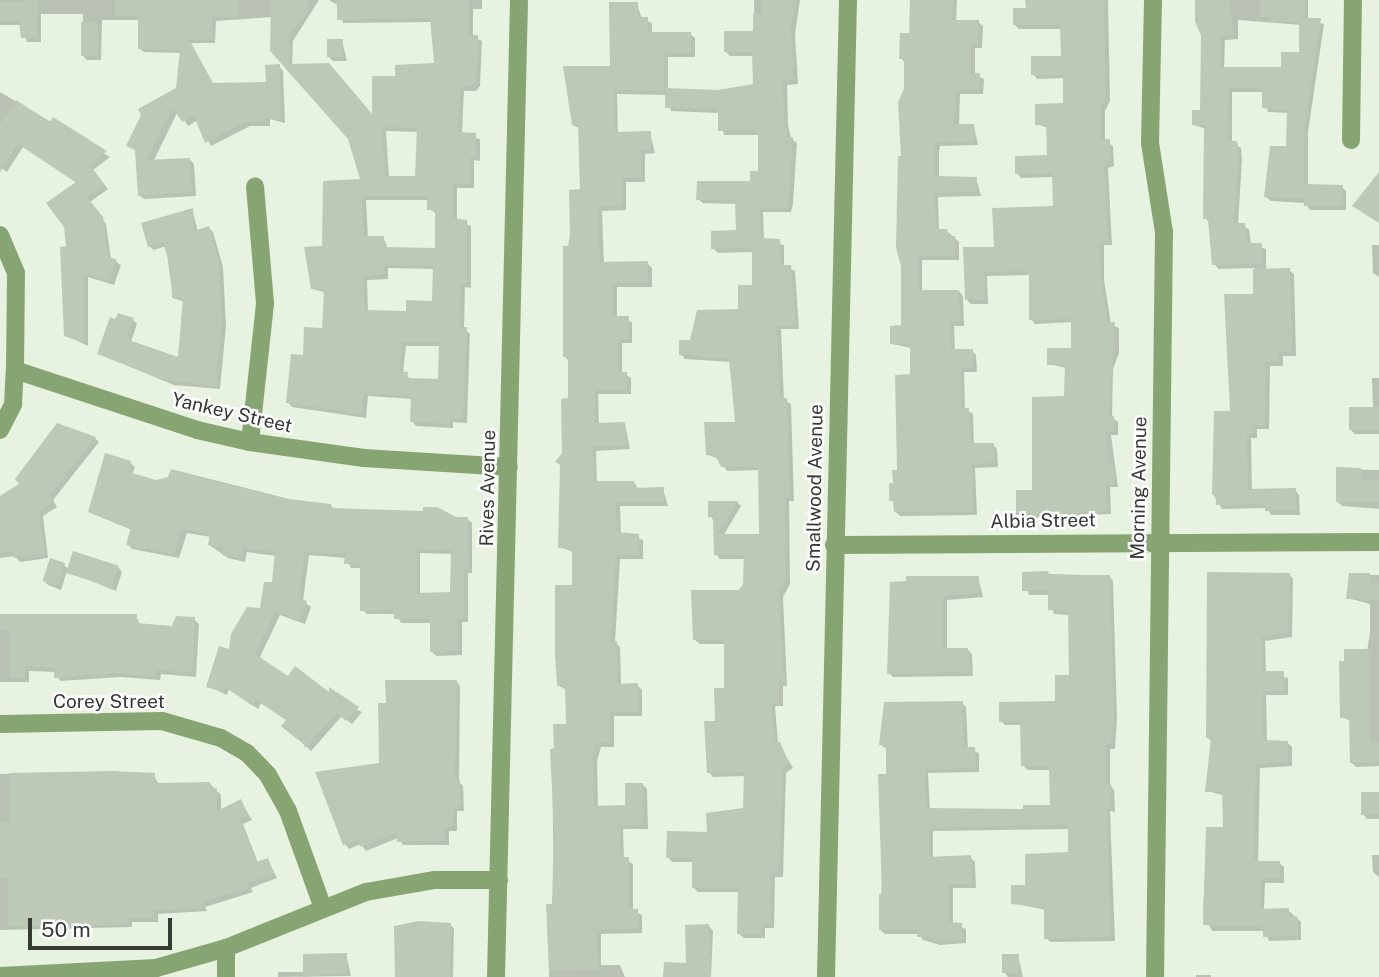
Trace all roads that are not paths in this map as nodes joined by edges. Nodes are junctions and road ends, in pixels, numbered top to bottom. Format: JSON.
{"nodes":[{"id":1,"x":519,"y":0,"type":"edge"},
{"id":2,"x":848,"y":0,"type":"edge"},
{"id":3,"x":1153,"y":0,"type":"edge"},
{"id":4,"x":1353,"y":0,"type":"edge"},
{"id":5,"x":1351,"y":140,"type":"dead end"},
{"id":6,"x":255,"y":186,"type":"dead end"},
{"id":7,"x":0,"y":235,"type":"edge"},
{"id":8,"x":15,"y":370,"type":"junction"},
{"id":9,"x":0,"y":430,"type":"edge"},
{"id":10,"x":250,"y":442,"type":"junction"},
{"id":11,"x":509,"y":467,"type":"junction"},
{"id":12,"x":1159,"y":540,"type":"junction"},
{"id":13,"x":1379,"y":542,"type":"edge"},
{"id":14,"x":834,"y":545,"type":"junction"},
{"id":15,"x":0,"y":724,"type":"edge"},
{"id":16,"x":499,"y":880,"type":"junction"},
{"id":17,"x":323,"y":908,"type":"junction"},
{"id":18,"x":226,"y":948,"type":"junction"},
{"id":19,"x":0,"y":976,"type":"edge"},
{"id":20,"x":226,"y":977,"type":"edge"},
{"id":21,"x":496,"y":977,"type":"edge"},
{"id":22,"x":826,"y":977,"type":"edge"},
{"id":23,"x":1155,"y":977,"type":"edge"}],
"edges":[{"from":1,"to":11,"type":"street","name":"Rives Avenue"},
{"from":2,"to":14,"type":"street","name":"Smallwood Avenue"},
{"from":3,"to":12,"type":"street","name":"Morning Avenue"},
{"from":4,"to":5,"type":"street"},
{"from":6,"to":10,"type":"street"},
{"from":7,"to":8,"type":"street"},
{"from":8,"to":9,"type":"street"},
{"from":8,"to":10,"type":"street","name":"Yankey Street"},
{"from":10,"to":11,"type":"street","name":"Yankey Street"},
{"from":11,"to":16,"type":"street","name":"Rives Avenue"},
{"from":12,"to":13,"type":"street","name":"Albia Street"},
{"from":12,"to":14,"type":"street","name":"Albia Street"},
{"from":12,"to":23,"type":"street","name":"Morning Avenue"},
{"from":14,"to":22,"type":"street","name":"Smallwood Avenue"},
{"from":15,"to":17,"type":"street","name":"Corey Street"},
{"from":16,"to":17,"type":"street"},
{"from":16,"to":21,"type":"street","name":"Rives Avenue"},
{"from":17,"to":18,"type":"street"},
{"from":18,"to":19,"type":"street"},
{"from":18,"to":20,"type":"street"}]}
